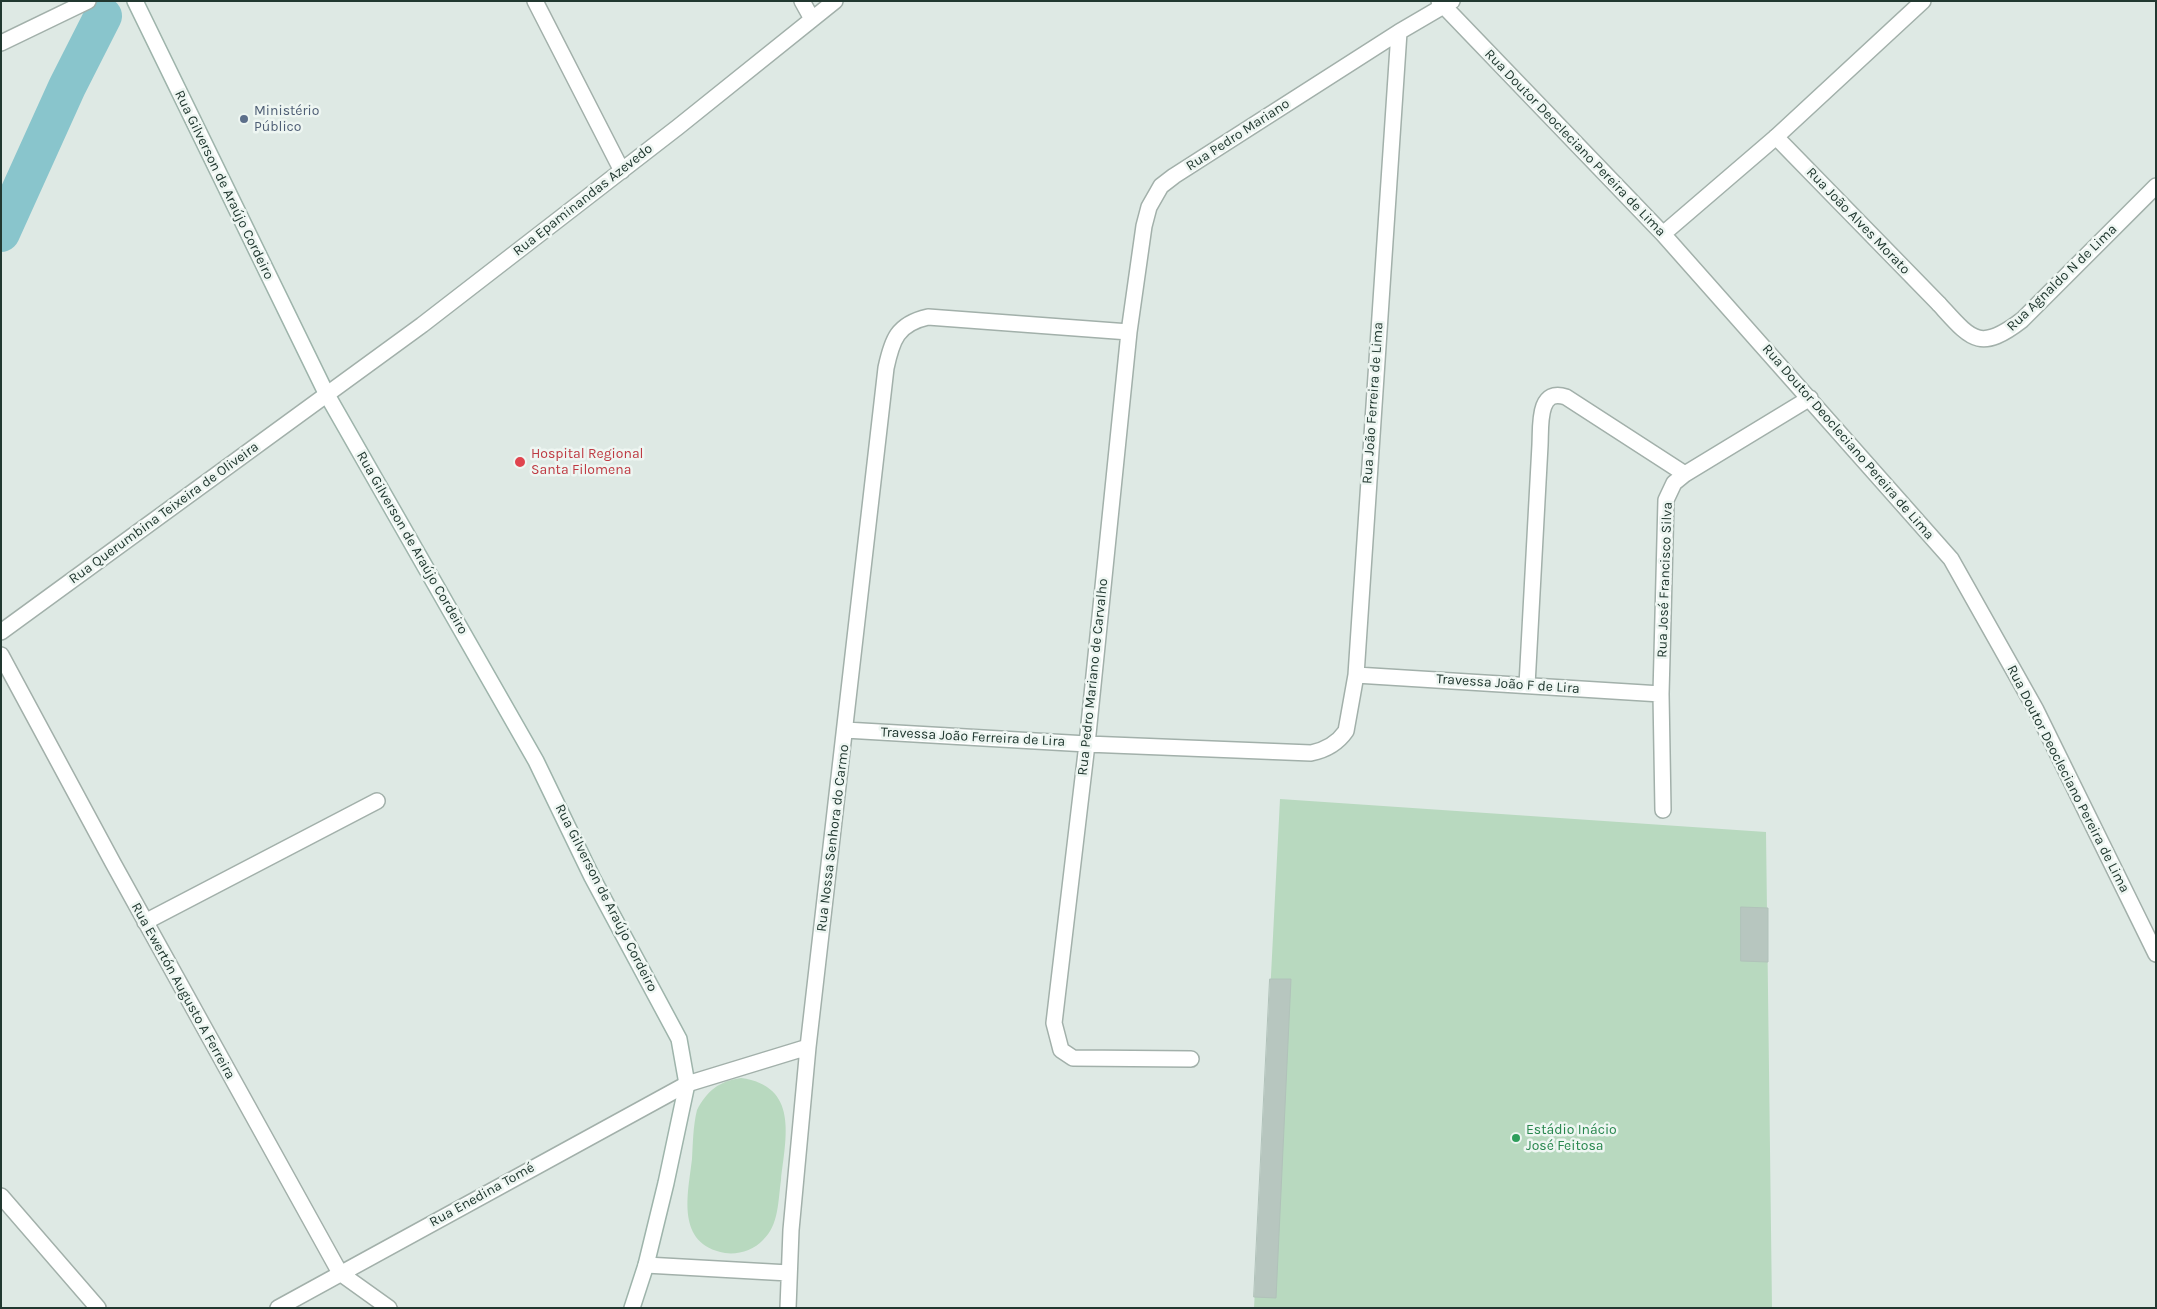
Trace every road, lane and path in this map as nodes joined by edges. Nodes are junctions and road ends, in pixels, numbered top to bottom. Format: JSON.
{"nodes":[{"id":1,"x":88,"y":1,"type":"edge"},
{"id":2,"x":135,"y":1,"type":"edge"},
{"id":3,"x":535,"y":1,"type":"edge"},
{"id":4,"x":802,"y":1,"type":"edge"},
{"id":5,"x":835,"y":1,"type":"edge"},
{"id":6,"x":1923,"y":1,"type":"edge"},
{"id":7,"x":1445,"y":3,"type":"edge"},
{"id":8,"x":812,"y":19,"type":"junction"},
{"id":9,"x":1399,"y":32,"type":"junction"},
{"id":10,"x":1,"y":43,"type":"edge"},
{"id":11,"x":1776,"y":138,"type":"junction"},
{"id":12,"x":622,"y":170,"type":"junction"},
{"id":13,"x":2156,"y":186,"type":"edge"},
{"id":14,"x":1663,"y":234,"type":"junction"},
{"id":15,"x":1939,"y":304,"type":"joint"},
{"id":16,"x":1129,"y":332,"type":"junction"},
{"id":17,"x":326,"y":393,"type":"junction"},
{"id":18,"x":1810,"y":398,"type":"junction"},
{"id":19,"x":1685,"y":474,"type":"junction"},
{"id":20,"x":1,"y":632,"type":"edge"},
{"id":21,"x":1,"y":655,"type":"edge"},
{"id":22,"x":1356,"y":675,"type":"junction"},
{"id":23,"x":1528,"y":685,"type":"junction"},
{"id":24,"x":1661,"y":694,"type":"junction"},
{"id":25,"x":845,"y":730,"type":"junction"},
{"id":26,"x":1087,"y":744,"type":"junction"},
{"id":27,"x":1311,"y":752,"type":"joint"},
{"id":28,"x":377,"y":801,"type":"dead end"},
{"id":29,"x":1663,"y":810,"type":"dead end"},
{"id":30,"x":145,"y":922,"type":"junction"},
{"id":31,"x":2156,"y":954,"type":"edge"},
{"id":32,"x":808,"y":1047,"type":"junction"},
{"id":33,"x":1191,"y":1060,"type":"dead end"},
{"id":34,"x":687,"y":1084,"type":"junction"},
{"id":35,"x":1,"y":1196,"type":"edge"},
{"id":36,"x":646,"y":1265,"type":"junction"},
{"id":37,"x":340,"y":1272,"type":"junction"},
{"id":38,"x":789,"y":1272,"type":"junction"},
{"id":39,"x":98,"y":1308,"type":"edge"},
{"id":40,"x":278,"y":1308,"type":"edge"},
{"id":41,"x":388,"y":1308,"type":"edge"},
{"id":42,"x":632,"y":1308,"type":"edge"},
{"id":43,"x":788,"y":1308,"type":"edge"}],
"edges":[{"from":1,"to":10,"type":"street"},
{"from":2,"to":17,"type":"street","name":"Rua Gilverson de Araújo Cordeiro"},
{"from":3,"to":12,"type":"street"},
{"from":4,"to":8,"type":"street"},
{"from":5,"to":8,"type":"street","name":"Rua Epaminandas Azevedo"},
{"from":6,"to":11,"type":"street"},
{"from":7,"to":9,"type":"street","name":"Rua Pedro Mariano"},
{"from":7,"to":14,"type":"street","name":"Rua Doutor Deocleciano Pereira de Lima"},
{"from":8,"to":12,"type":"street","name":"Rua Epaminandas Azevedo"},
{"from":9,"to":16,"type":"street","name":"Rua Pedro Mariano"},
{"from":9,"to":22,"type":"street","name":"Rua João Ferreira de Lima"},
{"from":11,"to":14,"type":"street"},
{"from":11,"to":15,"type":"street","name":"Rua João Alves Morato"},
{"from":12,"to":17,"type":"street","name":"Rua Epaminandas Azevedo"},
{"from":13,"to":15,"type":"street","name":"Rua Agnaldo N de Lima"},
{"from":14,"to":18,"type":"street","name":"Rua Doutor Deocleciano Pereira de Lima"},
{"from":16,"to":25,"type":"street","name":"Rua Nossa Senhora do Carmo"},
{"from":16,"to":26,"type":"street","name":"Rua Pedro Mariano de Carvalho"},
{"from":17,"to":20,"type":"street","name":"Rua Querumbina Teixeira de Oliveira"},
{"from":17,"to":34,"type":"street","name":"Rua Gilverson de Araújo Cordeiro"},
{"from":18,"to":19,"type":"street","name":"Rua José Francisco Silva"},
{"from":18,"to":31,"type":"street","name":"Rua Doutor Deocleciano Pereira de Lima"},
{"from":19,"to":23,"type":"street"},
{"from":19,"to":24,"type":"street","name":"Rua José Francisco Silva"},
{"from":21,"to":30,"type":"street","name":"Rua Ewertón Augusto A Ferreira"},
{"from":22,"to":23,"type":"street","name":"Travessa João F de Lira"},
{"from":22,"to":27,"type":"street","name":"Rua João Ferreira de Lima"},
{"from":23,"to":24,"type":"street","name":"Travessa João F de Lira"},
{"from":24,"to":29,"type":"street","name":"Rua José Francisco Silva"},
{"from":25,"to":26,"type":"street","name":"Travessa João Ferreira de Lira"},
{"from":25,"to":32,"type":"street","name":"Rua Nossa Senhora do Carmo"},
{"from":26,"to":27,"type":"street","name":"Travessa João Ferreira de Lira"},
{"from":26,"to":33,"type":"street","name":"Rua Pedro Mariano de Carvalho"},
{"from":28,"to":30,"type":"street"},
{"from":30,"to":37,"type":"street","name":"Rua Ewertón Augusto A Ferreira"},
{"from":32,"to":34,"type":"street","name":"Rua Enedina Tomé"},
{"from":32,"to":38,"type":"street","name":"Rua Nossa Senhora do Carmo"},
{"from":34,"to":36,"type":"street"},
{"from":34,"to":37,"type":"street","name":"Rua Enedina Tomé"},
{"from":35,"to":39,"type":"street"},
{"from":36,"to":38,"type":"street"},
{"from":36,"to":42,"type":"street"},
{"from":37,"to":40,"type":"street","name":"Rua Enedina Tomé"},
{"from":37,"to":41,"type":"street","name":"Rua Ewertón Augusto A Ferreira"},
{"from":38,"to":43,"type":"street","name":"Rua Nossa Senhora do Carmo"}]}
